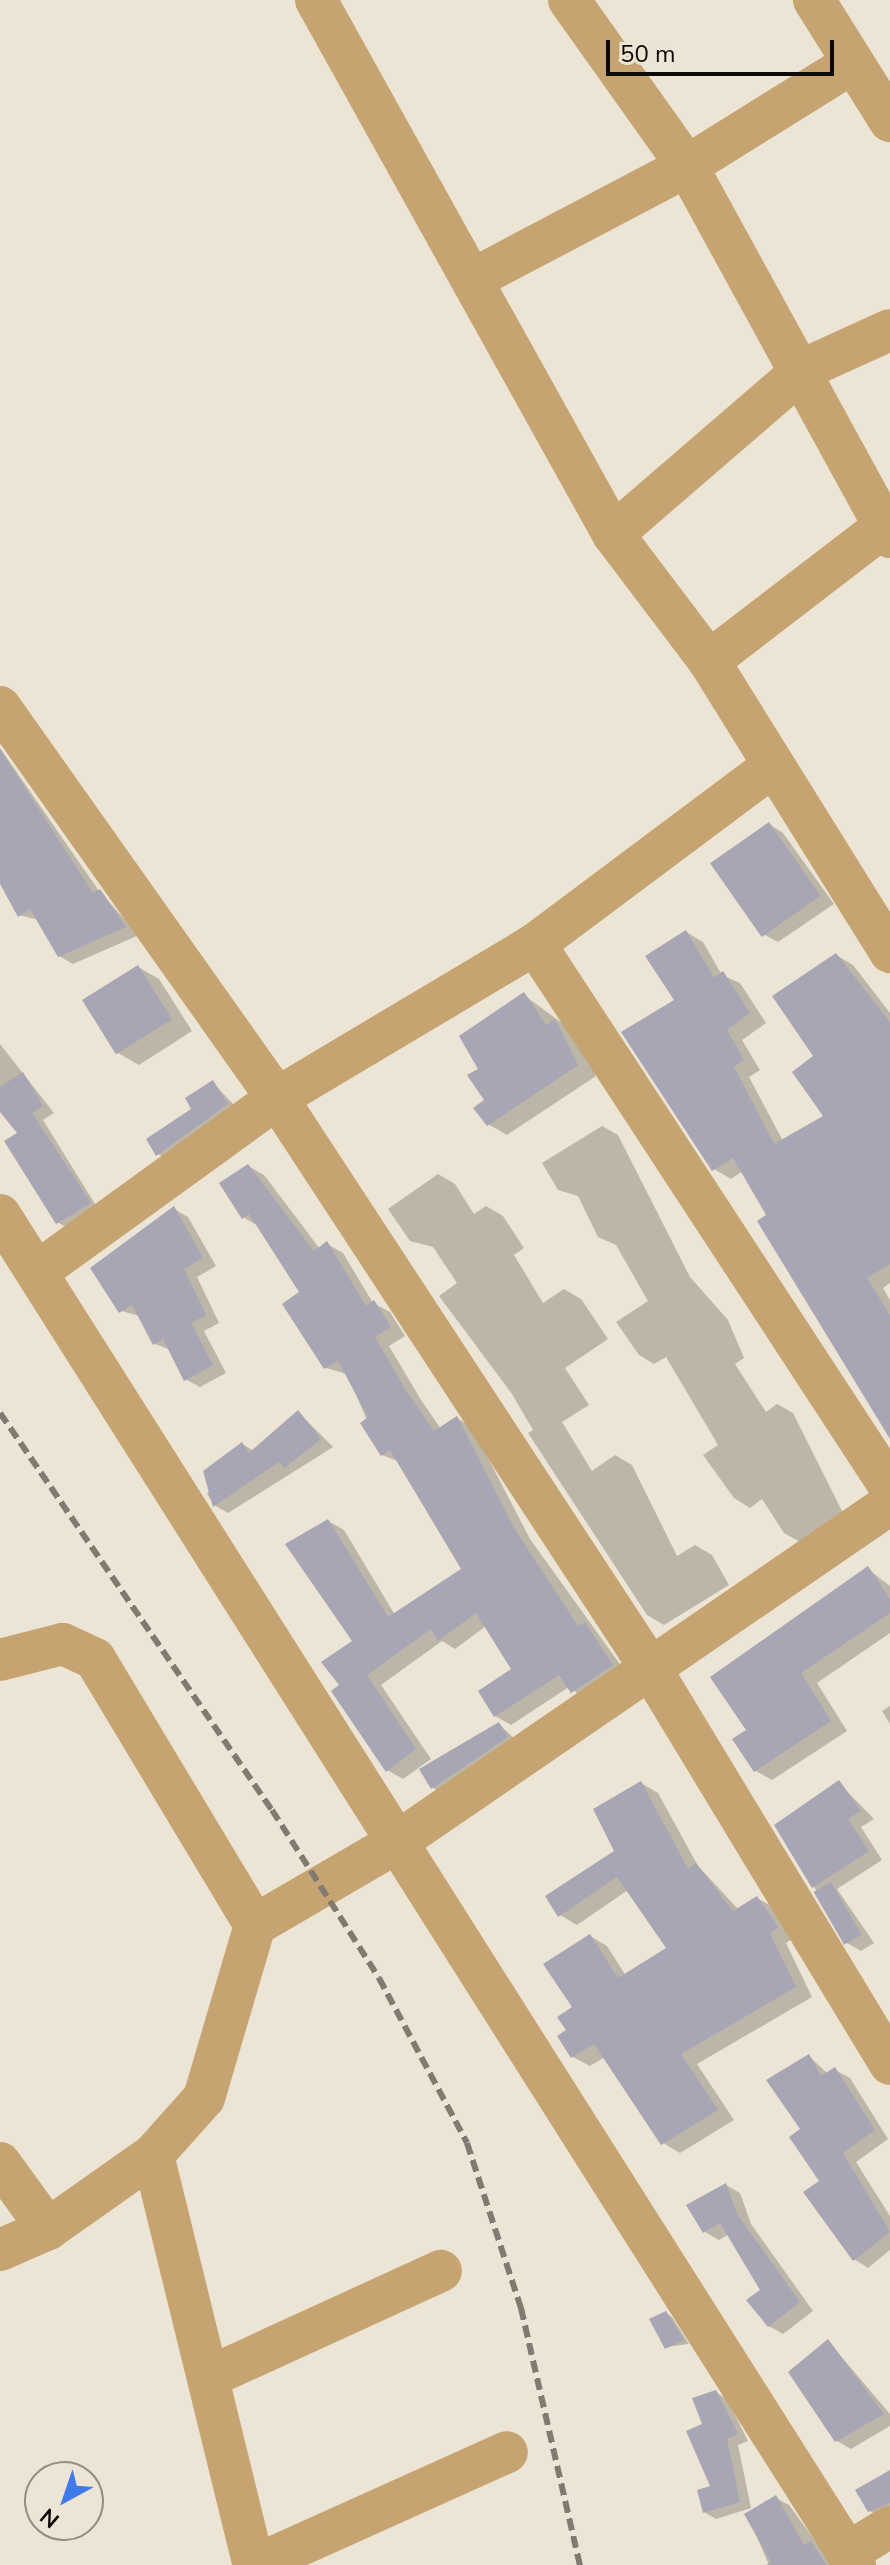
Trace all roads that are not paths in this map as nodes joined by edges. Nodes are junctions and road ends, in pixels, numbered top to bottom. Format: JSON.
{"nodes":[{"id":1,"x":316,"y":0,"type":"edge"},
{"id":2,"x":569,"y":0,"type":"edge"},
{"id":3,"x":814,"y":0,"type":"edge"},
{"id":4,"x":851,"y":64,"type":"junction"},
{"id":5,"x":890,"y":121,"type":"edge"},
{"id":6,"x":687,"y":166,"type":"junction"},
{"id":7,"x":475,"y":278,"type":"junction"},
{"id":8,"x":890,"y":330,"type":"edge"},
{"id":9,"x":804,"y":369,"type":"junction"},
{"id":10,"x":888,"y":529,"type":"edge"},
{"id":11,"x":613,"y":534,"type":"junction"},
{"id":12,"x":709,"y":661,"type":"junction"},
{"id":13,"x":0,"y":707,"type":"edge"},
{"id":14,"x":770,"y":768,"type":"junction"},
{"id":15,"x":535,"y":944,"type":"junction"},
{"id":16,"x":890,"y":952,"type":"edge"},
{"id":17,"x":277,"y":1098,"type":"junction"},
{"id":18,"x":0,"y":1215,"type":"edge"},
{"id":19,"x":37,"y":1272,"type":"junction"},
{"id":20,"x":890,"y":1487,"type":"edge"},
{"id":21,"x":890,"y":1504,"type":"edge"},
{"id":22,"x":0,"y":1660,"type":"edge"},
{"id":23,"x":649,"y":1666,"type":"junction"},
{"id":24,"x":394,"y":1844,"type":"junction"},
{"id":25,"x":255,"y":1925,"type":"junction"},
{"id":26,"x":890,"y":2064,"type":"edge"},
{"id":27,"x":153,"y":2155,"type":"junction"},
{"id":28,"x":0,"y":2163,"type":"edge"},
{"id":29,"x":48,"y":2229,"type":"junction"},
{"id":30,"x":0,"y":2250,"type":"edge"},
{"id":31,"x":441,"y":2271,"type":"dead end"},
{"id":32,"x":209,"y":2377,"type":"junction"},
{"id":33,"x":507,"y":2452,"type":"dead end"},
{"id":34,"x":890,"y":2527,"type":"edge"},
{"id":35,"x":851,"y":2559,"type":"edge"},
{"id":36,"x":255,"y":2565,"type":"edge"}],
"edges":[{"from":1,"to":7,"type":"street"},
{"from":2,"to":6,"type":"street"},
{"from":3,"to":4,"type":"street"},
{"from":4,"to":5,"type":"street"},
{"from":4,"to":6,"type":"street"},
{"from":6,"to":7,"type":"street"},
{"from":6,"to":9,"type":"street"},
{"from":7,"to":11,"type":"street"},
{"from":8,"to":9,"type":"street"},
{"from":9,"to":10,"type":"street"},
{"from":9,"to":11,"type":"street"},
{"from":10,"to":12,"type":"street"},
{"from":11,"to":12,"type":"street"},
{"from":12,"to":14,"type":"street"},
{"from":13,"to":17,"type":"street"},
{"from":14,"to":15,"type":"street"},
{"from":14,"to":16,"type":"street"},
{"from":15,"to":17,"type":"street"},
{"from":15,"to":20,"type":"street"},
{"from":17,"to":19,"type":"street"},
{"from":17,"to":23,"type":"street"},
{"from":18,"to":19,"type":"street"},
{"from":19,"to":24,"type":"street"},
{"from":21,"to":23,"type":"street"},
{"from":22,"to":25,"type":"street"},
{"from":23,"to":24,"type":"street"},
{"from":23,"to":26,"type":"street"},
{"from":24,"to":25,"type":"street"},
{"from":24,"to":35,"type":"street"},
{"from":25,"to":27,"type":"street"},
{"from":27,"to":29,"type":"street"},
{"from":27,"to":32,"type":"street"},
{"from":28,"to":29,"type":"street"},
{"from":29,"to":30,"type":"street"},
{"from":31,"to":32,"type":"street"},
{"from":32,"to":36,"type":"street"},
{"from":33,"to":36,"type":"street"},
{"from":34,"to":35,"type":"street"}]}
